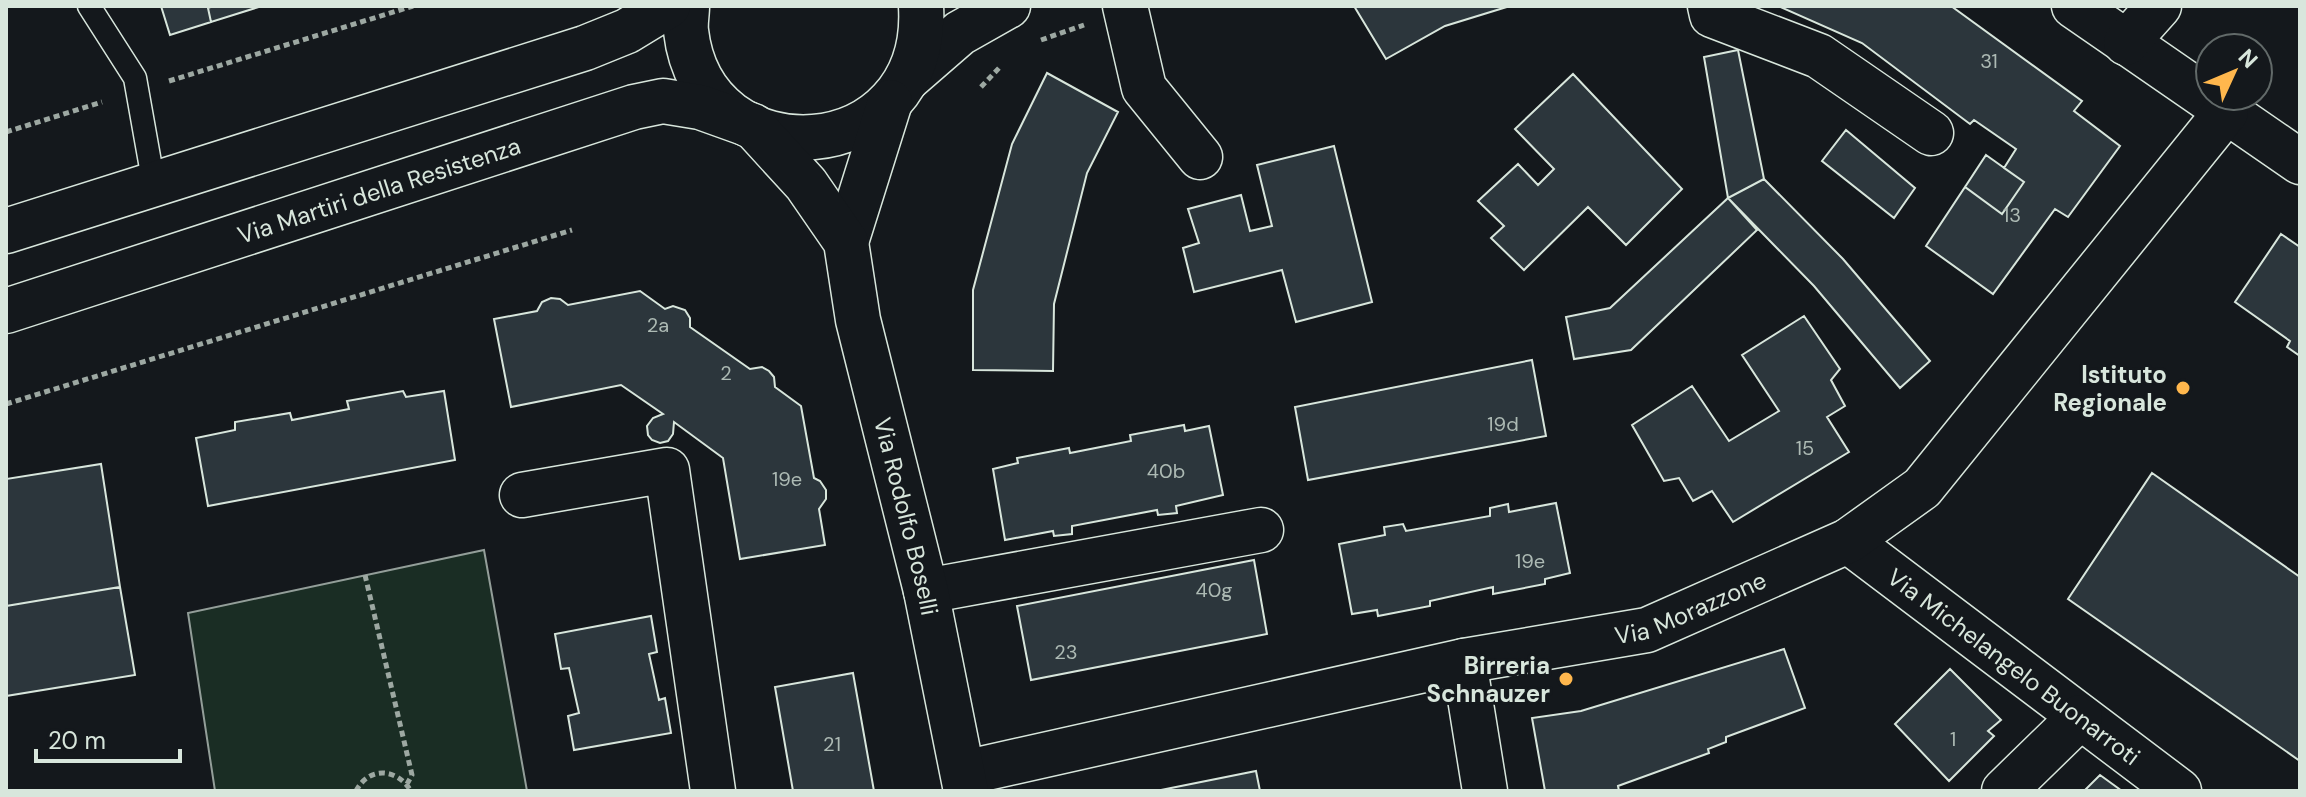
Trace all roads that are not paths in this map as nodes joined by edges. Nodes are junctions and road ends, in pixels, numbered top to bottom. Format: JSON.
{"nodes":[{"id":1,"x":89,"y":6,"type":"edge"},
{"id":2,"x":668,"y":6,"type":"edge"},
{"id":3,"x":687,"y":6,"type":"edge"},
{"id":4,"x":921,"y":6,"type":"edge"},
{"id":5,"x":1008,"y":6,"type":"edge"},
{"id":6,"x":1710,"y":6,"type":"edge"},
{"id":7,"x":2074,"y":6,"type":"edge"},
{"id":8,"x":2159,"y":6,"type":"edge"},
{"id":9,"x":1125,"y":9,"type":"edge"},
{"id":10,"x":2126,"y":43,"type":"junction"},
{"id":11,"x":2194,"y":90,"type":"edge"},
{"id":12,"x":898,"y":91,"type":"junction"},
{"id":13,"x":2226,"y":112,"type":"joint"},
{"id":14,"x":753,"y":126,"type":"junction"},
{"id":15,"x":1931,"y":133,"type":"dead end"},
{"id":16,"x":1200,"y":157,"type":"dead end"},
{"id":17,"x":2300,"y":162,"type":"edge"},
{"id":18,"x":154,"y":185,"type":"junction"},
{"id":19,"x":6,"y":231,"type":"edge"},
{"id":20,"x":846,"y":242,"type":"junction"},
{"id":21,"x":9,"y":298,"type":"edge"},
{"id":22,"x":522,"y":495,"type":"dead end"},
{"id":23,"x":1261,"y":530,"type":"dead end"},
{"id":24,"x":1848,"y":541,"type":"junction"},
{"id":25,"x":926,"y":591,"type":"junction"},
{"id":26,"x":1464,"y":661,"type":"junction"},
{"id":27,"x":2080,"y":717,"type":"junction"},
{"id":28,"x":965,"y":782,"type":"edge"},
{"id":29,"x":713,"y":791,"type":"edge"},
{"id":30,"x":1485,"y":791,"type":"edge"},
{"id":31,"x":2004,"y":791,"type":"edge"},
{"id":32,"x":2179,"y":791,"type":"edge"}],
"edges":[{"from":1,"to":18,"type":"lane"},
{"from":2,"to":18,"type":"street"},
{"from":3,"to":14,"type":"street"},
{"from":4,"to":12,"type":"street","name":"Via Rodolfo Boselli"},
{"from":5,"to":12,"type":"street","name":"Via Martiri della Resistenza"},
{"from":6,"to":15,"type":"street"},
{"from":7,"to":10,"type":"street"},
{"from":8,"to":10,"type":"street"},
{"from":9,"to":16,"type":"street"},
{"from":10,"to":11,"type":"street"},
{"from":12,"to":14,"type":"street","name":"Via Martiri della Resistenza"},
{"from":12,"to":20,"type":"street","name":"Via Rodolfo Boselli"},
{"from":13,"to":17,"type":"street"},
{"from":13,"to":24,"type":"street","name":"Via Morazzone"},
{"from":14,"to":20,"type":"street","name":"Via Rodolfo Boselli"},
{"from":14,"to":21,"type":"street","name":"Via Martiri della Resistenza"},
{"from":18,"to":19,"type":"street"},
{"from":20,"to":25,"type":"street","name":"Via Rodolfo Boselli"},
{"from":22,"to":29,"type":"street"},
{"from":23,"to":25,"type":"street"},
{"from":24,"to":26,"type":"street","name":"Via Morazzone"},
{"from":24,"to":27,"type":"street","name":"Via Michelangelo Buonarroti"},
{"from":25,"to":28,"type":"street","name":"Via Rodolfo Boselli"},
{"from":26,"to":28,"type":"street","name":"Via Morazzone"},
{"from":26,"to":30,"type":"street"},
{"from":27,"to":31,"type":"street"},
{"from":27,"to":32,"type":"street","name":"Via Michelangelo Buonarroti"}]}
